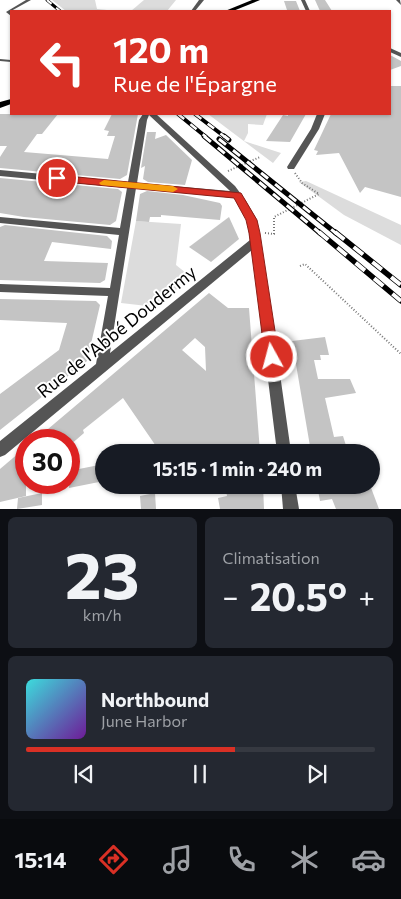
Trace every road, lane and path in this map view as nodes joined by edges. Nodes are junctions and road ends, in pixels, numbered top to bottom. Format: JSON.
{"nodes":[{"id":1,"x":29,"y":0,"type":"edge"},
{"id":2,"x":202,"y":0,"type":"edge"},
{"id":3,"x":398,"y":0,"type":"edge"},
{"id":4,"x":254,"y":1,"type":"edge"},
{"id":5,"x":401,"y":4,"type":"edge"},
{"id":6,"x":12,"y":10,"type":"edge"},
{"id":7,"x":194,"y":10,"type":"edge"},
{"id":8,"x":231,"y":10,"type":"edge"},
{"id":9,"x":146,"y":115,"type":"edge"},
{"id":10,"x":153,"y":115,"type":"edge"},
{"id":11,"x":321,"y":115,"type":"edge"},
{"id":12,"x":260,"y":157,"type":"dead end"},
{"id":13,"x":291,"y":167,"type":"joint"},
{"id":14,"x":228,"y":171,"type":"dead end"},
{"id":15,"x":0,"y":173,"type":"edge"},
{"id":16,"x":133,"y":186,"type":"junction"},
{"id":17,"x":238,"y":195,"type":"junction"},
{"id":18,"x":0,"y":220,"type":"edge"},
{"id":19,"x":124,"y":232,"type":"junction"},
{"id":20,"x":274,"y":234,"type":"dead end"},
{"id":21,"x":256,"y":241,"type":"junction"},
{"id":22,"x":300,"y":266,"type":"dead end"},
{"id":23,"x":0,"y":288,"type":"edge"},
{"id":24,"x":114,"y":292,"type":"junction"},
{"id":25,"x":401,"y":354,"type":"edge"},
{"id":26,"x":102,"y":366,"type":"junction"},
{"id":27,"x":283,"y":444,"type":"edge"},
{"id":28,"x":0,"y":450,"type":"edge"},
{"id":29,"x":289,"y":494,"type":"edge"},
{"id":30,"x":291,"y":509,"type":"edge"}],
"edges":[{"from":1,"to":6,"type":"street"},
{"from":2,"to":7,"type":"street"},
{"from":3,"to":5,"type":"street"},
{"from":4,"to":8,"type":"main road"},
{"from":9,"to":16,"type":"street"},
{"from":10,"to":17,"type":"street"},
{"from":11,"to":13,"type":"street"},
{"from":12,"to":14,"type":"path"},
{"from":13,"to":20,"type":"path"},
{"from":15,"to":16,"type":"street"},
{"from":16,"to":17,"type":"street"},
{"from":16,"to":19,"type":"street"},
{"from":17,"to":21,"type":"street"},
{"from":18,"to":19,"type":"street"},
{"from":19,"to":24,"type":"street"},
{"from":21,"to":26,"type":"street","name":"Rue de l'Abbé Doudermy"},
{"from":21,"to":27,"type":"street"},
{"from":22,"to":25,"type":"path"},
{"from":23,"to":24,"type":"street"},
{"from":24,"to":26,"type":"street"},
{"from":26,"to":28,"type":"street","name":"Rue de l'Abbé Doudermy"},
{"from":29,"to":30,"type":"street"}]}
